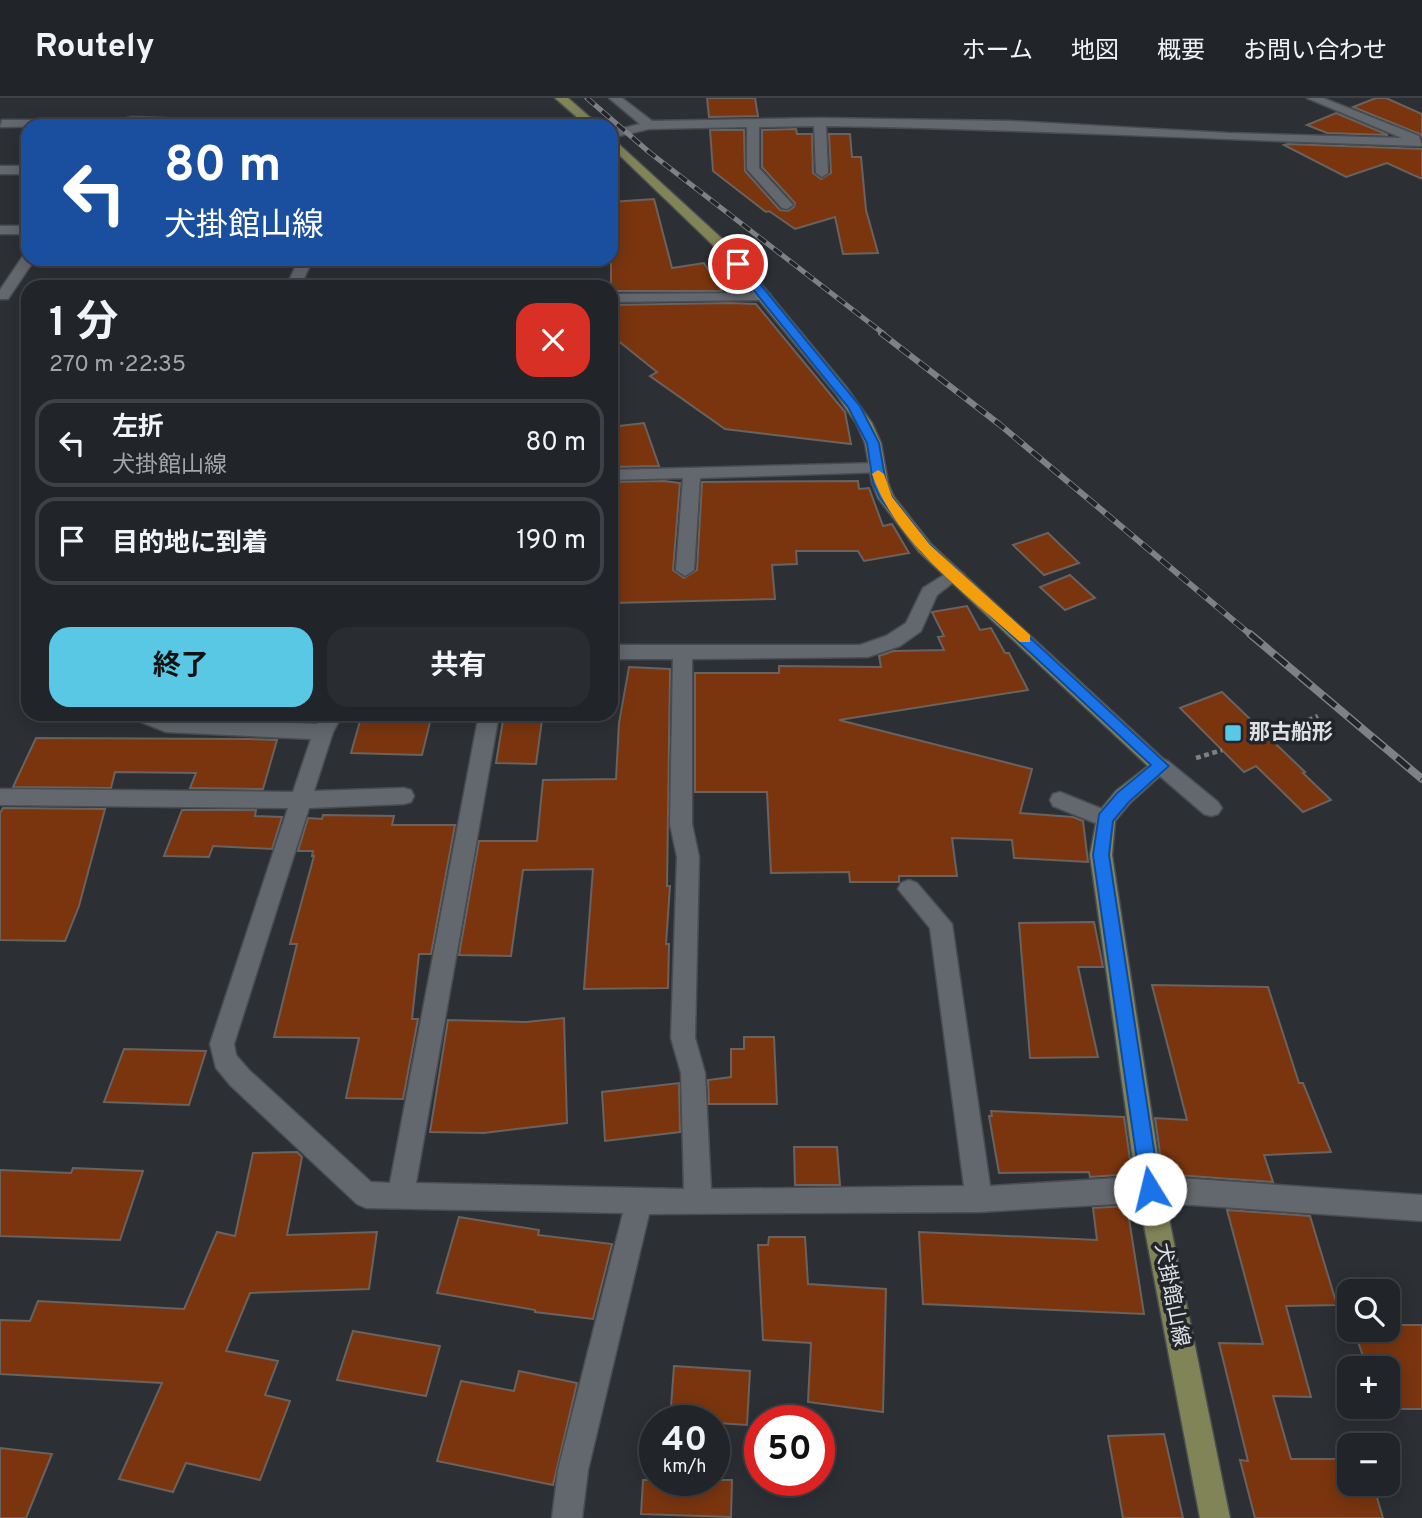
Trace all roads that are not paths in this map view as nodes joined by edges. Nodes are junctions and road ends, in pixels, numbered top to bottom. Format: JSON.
{"nodes":[{"id":1,"x":561,"y":98,"type":"edge"},
{"id":2,"x":615,"y":98,"type":"edge"},
{"id":3,"x":1313,"y":98,"type":"edge"},
{"id":4,"x":586,"y":119,"type":"edge"},
{"id":5,"x":820,"y":122,"type":"junction"},
{"id":6,"x":752,"y":123,"type":"junction"},
{"id":7,"x":2,"y":124,"type":"edge"},
{"id":8,"x":21,"y":124,"type":"edge"},
{"id":9,"x":649,"y":125,"type":"junction"},
{"id":10,"x":618,"y":132,"type":"edge"},
{"id":11,"x":1422,"y":142,"type":"edge"},
{"id":12,"x":618,"y":148,"type":"edge"},
{"id":13,"x":0,"y":170,"type":"edge"},
{"id":14,"x":21,"y":170,"type":"edge"},
{"id":15,"x":822,"y":173,"type":"dead end"},
{"id":16,"x":787,"y":205,"type":"dead end"},
{"id":17,"x":0,"y":230,"type":"edge"},
{"id":18,"x":21,"y":230,"type":"edge"},
{"id":19,"x":24,"y":266,"type":"edge"},
{"id":20,"x":7,"y":296,"type":"edge"},
{"id":21,"x":765,"y":297,"type":"junction"},
{"id":22,"x":618,"y":298,"type":"edge"},
{"id":23,"x":0,"y":313,"type":"edge"},
{"id":24,"x":877,"y":468,"type":"junction"},
{"id":25,"x":692,"y":472,"type":"junction"},
{"id":26,"x":618,"y":475,"type":"edge"},
{"id":27,"x":685,"y":570,"type":"dead end"},
{"id":28,"x":955,"y":574,"type":"junction"},
{"id":29,"x":618,"y":652,"type":"edge"},
{"id":30,"x":683,"y":654,"type":"junction"},
{"id":31,"x":157,"y":721,"type":"edge"},
{"id":32,"x":488,"y":721,"type":"edge"},
{"id":33,"x":328,"y":723,"type":"edge"},
{"id":34,"x":1161,"y":766,"type":"junction"},
{"id":35,"x":404,"y":796,"type":"dead end"},
{"id":36,"x":0,"y":797,"type":"edge"},
{"id":37,"x":301,"y":800,"type":"junction"},
{"id":38,"x":1060,"y":800,"type":"dead end"},
{"id":39,"x":1211,"y":808,"type":"dead end"},
{"id":40,"x":1105,"y":819,"type":"junction"},
{"id":41,"x":909,"y":889,"type":"dead end"},
{"id":42,"x":1150,"y":1189,"type":"junction"},
{"id":43,"x":401,"y":1196,"type":"junction"},
{"id":44,"x":979,"y":1199,"type":"junction"},
{"id":45,"x":639,"y":1201,"type":"junction"},
{"id":46,"x":698,"y":1202,"type":"junction"},
{"id":47,"x":1422,"y":1208,"type":"edge"},
{"id":48,"x":567,"y":1518,"type":"edge"},
{"id":49,"x":1215,"y":1518,"type":"edge"}],
"edges":[{"from":1,"to":4,"type":"main road"},
{"from":2,"to":9,"type":"street"},
{"from":3,"to":11,"type":"street"},
{"from":5,"to":6,"type":"street"},
{"from":5,"to":11,"type":"street"},
{"from":5,"to":15,"type":"street"},
{"from":6,"to":9,"type":"street"},
{"from":6,"to":16,"type":"street"},
{"from":7,"to":8,"type":"street"},
{"from":9,"to":10,"type":"street"},
{"from":12,"to":21,"type":"main road"},
{"from":13,"to":14,"type":"street"},
{"from":17,"to":18,"type":"street"},
{"from":19,"to":20,"type":"street"},
{"from":20,"to":23,"type":"street"},
{"from":21,"to":22,"type":"street"},
{"from":21,"to":24,"type":"main road"},
{"from":24,"to":25,"type":"street"},
{"from":24,"to":28,"type":"main road"},
{"from":25,"to":26,"type":"street"},
{"from":25,"to":27,"type":"street"},
{"from":28,"to":30,"type":"street"},
{"from":28,"to":34,"type":"main road"},
{"from":29,"to":30,"type":"street"},
{"from":30,"to":46,"type":"street"},
{"from":31,"to":33,"type":"street"},
{"from":32,"to":43,"type":"street"},
{"from":33,"to":37,"type":"street"},
{"from":34,"to":39,"type":"street"},
{"from":34,"to":40,"type":"main road"},
{"from":35,"to":37,"type":"street"},
{"from":36,"to":37,"type":"street"},
{"from":37,"to":43,"type":"street"},
{"from":38,"to":40,"type":"street"},
{"from":40,"to":42,"type":"main road","name":"犬掛館山線"},
{"from":41,"to":44,"type":"street"},
{"from":42,"to":44,"type":"street"},
{"from":42,"to":47,"type":"street"},
{"from":42,"to":49,"type":"main road","name":"犬掛館山線"},
{"from":43,"to":45,"type":"street"},
{"from":44,"to":46,"type":"street"},
{"from":45,"to":46,"type":"street"},
{"from":45,"to":48,"type":"street"}]}
